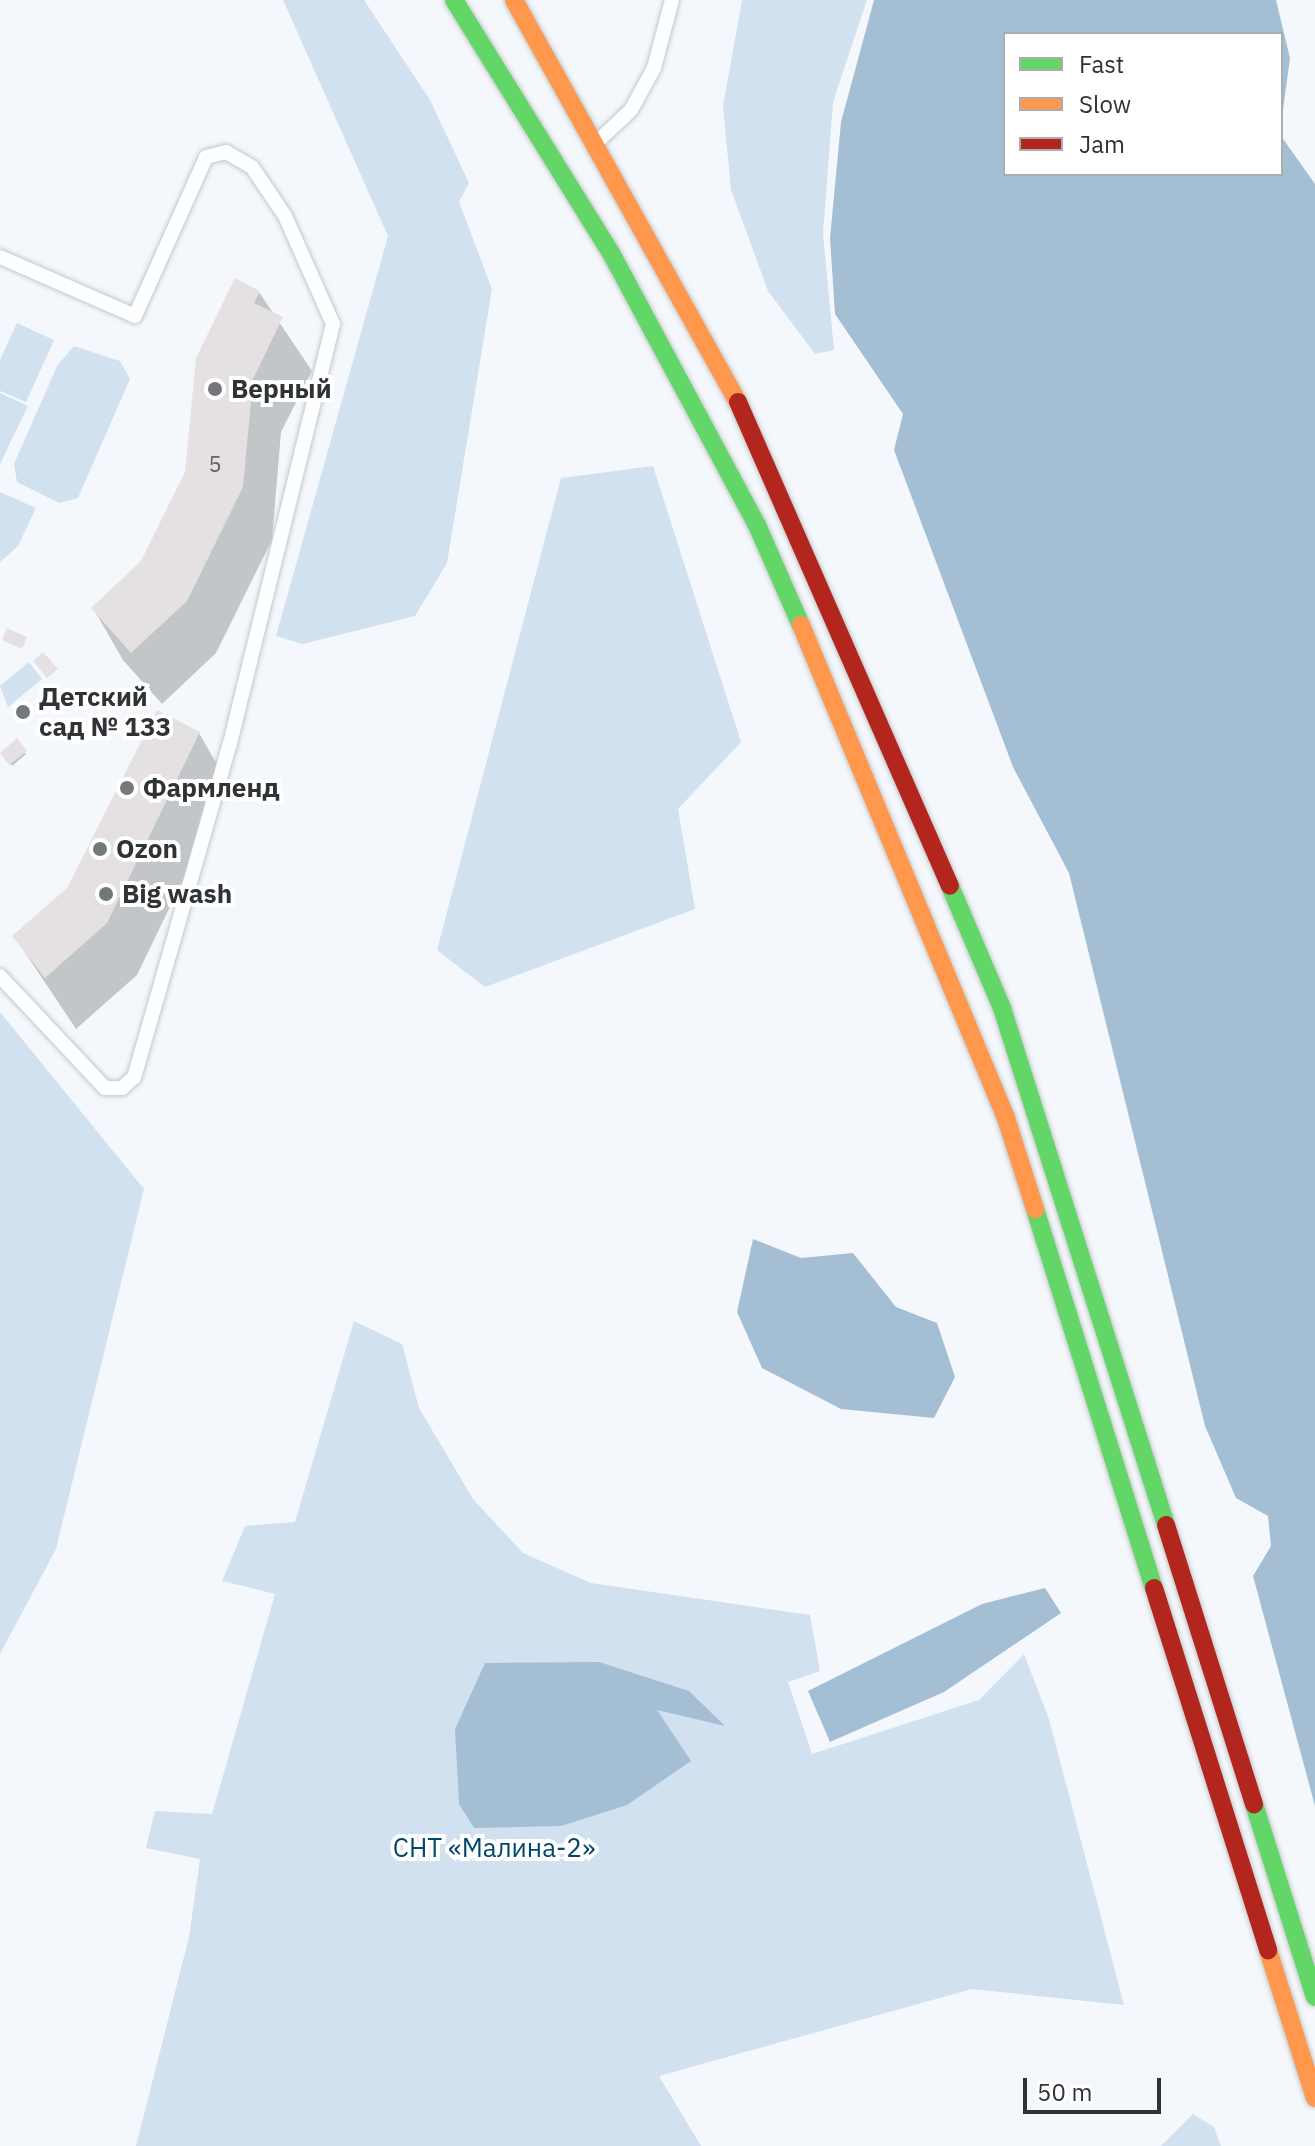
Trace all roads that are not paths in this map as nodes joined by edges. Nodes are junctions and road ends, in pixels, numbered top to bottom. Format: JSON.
{"nodes":[{"id":1,"x":454,"y":0,"type":"edge"},
{"id":2,"x":514,"y":0,"type":"edge"},
{"id":3,"x":672,"y":0,"type":"edge"},
{"id":4,"x":598,"y":141,"type":"junction"},
{"id":5,"x":0,"y":257,"type":"edge"},
{"id":6,"x":0,"y":976,"type":"edge"},
{"id":7,"x":1315,"y":1997,"type":"edge"},
{"id":8,"x":1315,"y":2098,"type":"edge"}],
"edges":[{"from":1,"to":8,"type":"main road"},
{"from":2,"to":4,"type":"main road"},
{"from":3,"to":4,"type":"street"},
{"from":4,"to":7,"type":"main road"},
{"from":5,"to":6,"type":"street"}]}
